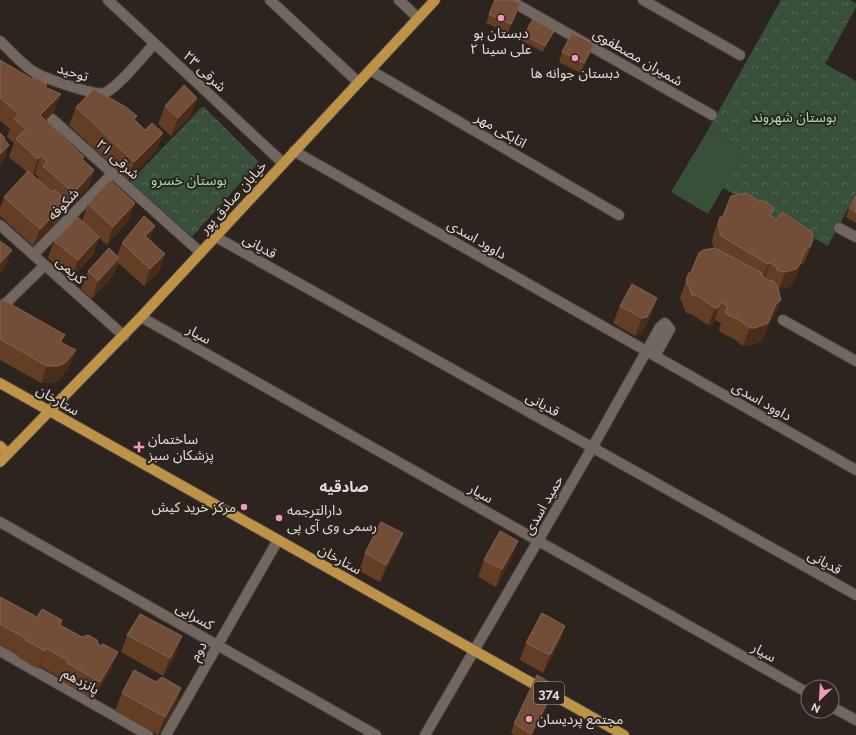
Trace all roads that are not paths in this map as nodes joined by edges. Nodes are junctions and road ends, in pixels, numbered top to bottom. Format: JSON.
{"nodes":[{"id":1,"x":108,"y":0,"type":"edge"},
{"id":2,"x":270,"y":0,"type":"edge"},
{"id":3,"x":398,"y":0,"type":"edge"},
{"id":4,"x":435,"y":0,"type":"edge"},
{"id":5,"x":509,"y":0,"type":"edge"},
{"id":6,"x":643,"y":0,"type":"edge"},
{"id":7,"x":418,"y":18,"type":"junction"},
{"id":8,"x":0,"y":41,"type":"edge"},
{"id":9,"x":154,"y":44,"type":"junction"},
{"id":10,"x":740,"y":55,"type":"dead end"},
{"id":11,"x":370,"y":70,"type":"junction"},
{"id":12,"x":358,"y":82,"type":"junction"},
{"id":13,"x":712,"y":115,"type":"dead end"},
{"id":14,"x":52,"y":119,"type":"edge"},
{"id":15,"x":294,"y":151,"type":"junction"},
{"id":16,"x":283,"y":163,"type":"junction"},
{"id":17,"x":113,"y":173,"type":"junction"},
{"id":18,"x":619,"y":215,"type":"dead end"},
{"id":19,"x":839,"y":228,"type":"dead end"},
{"id":20,"x":2,"y":230,"type":"edge"},
{"id":21,"x":216,"y":237,"type":"junction"},
{"id":22,"x":856,"y":237,"type":"edge"},
{"id":23,"x":201,"y":253,"type":"junction"},
{"id":24,"x":33,"y":254,"type":"junction"},
{"id":25,"x":45,"y":265,"type":"junction"},
{"id":26,"x":3,"y":306,"type":"edge"},
{"id":27,"x":141,"y":317,"type":"junction"},
{"id":28,"x":783,"y":320,"type":"dead end"},
{"id":29,"x":124,"y":336,"type":"junction"},
{"id":30,"x":650,"y":354,"type":"junction"},
{"id":31,"x":856,"y":361,"type":"edge"},
{"id":32,"x":0,"y":383,"type":"edge"},
{"id":33,"x":49,"y":411,"type":"junction"},
{"id":34,"x":0,"y":446,"type":"edge"},
{"id":35,"x":592,"y":448,"type":"junction"},
{"id":36,"x":8,"y":454,"type":"junction"},
{"id":37,"x":0,"y":462,"type":"edge"},
{"id":38,"x":856,"y":470,"type":"edge"},
{"id":39,"x":0,"y":522,"type":"edge"},
{"id":40,"x":278,"y":540,"type":"junction"},
{"id":41,"x":538,"y":541,"type":"junction"},
{"id":42,"x":856,"y":596,"type":"edge"},
{"id":43,"x":218,"y":645,"type":"junction"},
{"id":44,"x":474,"y":650,"type":"junction"},
{"id":45,"x":0,"y":652,"type":"edge"},
{"id":46,"x":800,"y":688,"type":"edge"},
{"id":47,"x":840,"y":711,"type":"edge"},
{"id":48,"x":856,"y":720,"type":"edge"},
{"id":49,"x":148,"y":735,"type":"edge"},
{"id":50,"x":166,"y":735,"type":"edge"},
{"id":51,"x":376,"y":735,"type":"edge"},
{"id":52,"x":425,"y":735,"type":"edge"},
{"id":53,"x":624,"y":735,"type":"edge"}],
"edges":[{"from":1,"to":9,"type":"street","name":"۲۳ شرقی"},
{"from":2,"to":12,"type":"street"},
{"from":3,"to":7,"type":"street"},
{"from":4,"to":7,"type":"main road","name":"خیابان صادق پور"},
{"from":5,"to":13,"type":"street","name":"شمیران مصطفوی"},
{"from":6,"to":10,"type":"street"},
{"from":7,"to":11,"type":"main road","name":"خیابان صادق پور"},
{"from":8,"to":9,"type":"street","name":"توحید"},
{"from":9,"to":16,"type":"street","name":"۲۳ شرقی"},
{"from":11,"to":12,"type":"main road","name":"خیابان صادق پور"},
{"from":11,"to":18,"type":"street","name":"اتابکی مهر"},
{"from":12,"to":15,"type":"main road","name":"خیابان صادق پور"},
{"from":14,"to":17,"type":"street","name":"۲۱ شرقی"},
{"from":15,"to":16,"type":"main road","name":"خیابان صادق پور"},
{"from":15,"to":30,"type":"street","name":"داوود اسدی"},
{"from":16,"to":21,"type":"main road","name":"خیابان صادق پور"},
{"from":17,"to":23,"type":"street","name":"۲۱ شرقی"},
{"from":17,"to":24,"type":"street","name":"شکوفه"},
{"from":19,"to":22,"type":"street"},
{"from":20,"to":24,"type":"street","name":"کریمی"},
{"from":21,"to":23,"type":"main road","name":"خیابان صادق پور"},
{"from":21,"to":35,"type":"street","name":"قدیانی"},
{"from":23,"to":27,"type":"main road","name":"خیابان صادق پور"},
{"from":24,"to":25,"type":"street","name":"کریمی"},
{"from":25,"to":26,"type":"street"},
{"from":25,"to":29,"type":"street","name":"کریمی"},
{"from":27,"to":29,"type":"main road","name":"خیابان صادق پور"},
{"from":27,"to":41,"type":"street","name":"سیار"},
{"from":28,"to":31,"type":"street"},
{"from":29,"to":33,"type":"main road","name":"خیابان صادق پور"},
{"from":30,"to":35,"type":"street","name":"حمید اسدی"},
{"from":30,"to":38,"type":"street","name":"داوود اسدی"},
{"from":32,"to":33,"type":"main road","name":"ستارخان","number":"374"},
{"from":33,"to":36,"type":"main road","name":"خیابان صادق پور"},
{"from":33,"to":40,"type":"main road","name":"ستارخان","number":"374"},
{"from":34,"to":36,"type":"main road"},
{"from":35,"to":41,"type":"street","name":"حمید اسدی"},
{"from":35,"to":42,"type":"street","name":"قدیانی"},
{"from":36,"to":37,"type":"main road","name":"خیابان صادق پور"},
{"from":39,"to":43,"type":"street","name":"کسرایی"},
{"from":40,"to":43,"type":"street","name":"دوم"},
{"from":40,"to":44,"type":"main road","name":"ستارخان","number":"374"},
{"from":41,"to":44,"type":"street","name":"حمید اسدی"},
{"from":41,"to":46,"type":"street","name":"سیار"},
{"from":43,"to":50,"type":"street","name":"دوم"},
{"from":43,"to":51,"type":"street","name":"کسرایی"},
{"from":44,"to":52,"type":"street","name":"حمید اسدی"},
{"from":44,"to":53,"type":"main road","name":"ستارخان","number":"374"},
{"from":45,"to":49,"type":"street","name":"پانزدهم"},
{"from":47,"to":48,"type":"street"}]}
